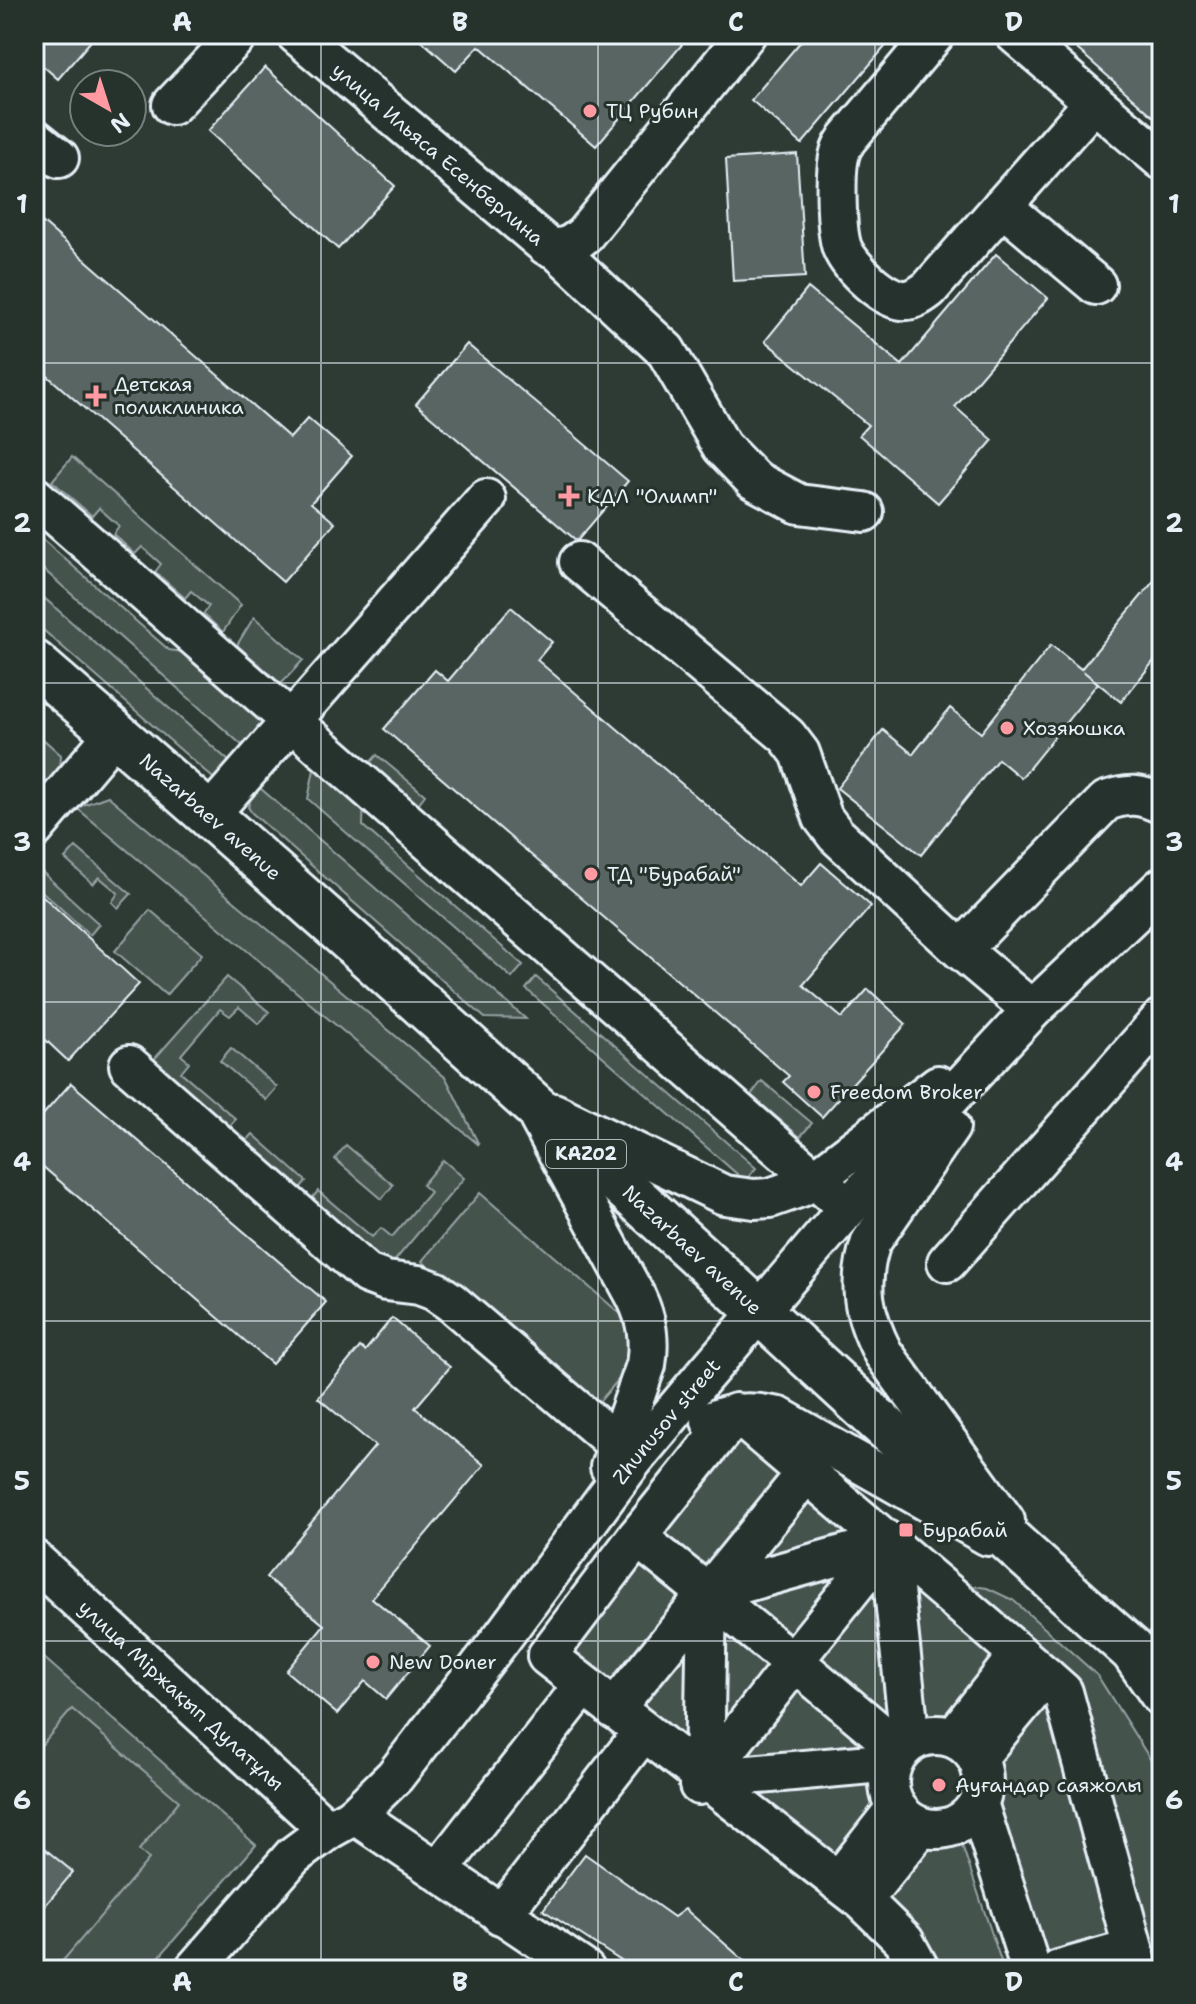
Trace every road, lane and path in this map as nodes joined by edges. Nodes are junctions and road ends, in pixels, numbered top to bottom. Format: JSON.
{"nodes":[{"id":1,"x":239,"y":34,"type":"edge"},
{"id":2,"x":296,"y":34,"type":"edge"},
{"id":3,"x":746,"y":34,"type":"edge"},
{"id":4,"x":935,"y":34,"type":"edge"},
{"id":5,"x":1015,"y":34,"type":"edge"},
{"id":6,"x":1094,"y":102,"type":"junction"},
{"id":7,"x":172,"y":105,"type":"dead end"},
{"id":8,"x":1162,"y":160,"type":"edge"},
{"id":9,"x":1002,"y":206,"type":"junction"},
{"id":10,"x":570,"y":242,"type":"junction"},
{"id":11,"x":1096,"y":285,"type":"dead end"},
{"id":12,"x":34,"y":496,"type":"edge"},
{"id":13,"x":486,"y":499,"type":"dead end"},
{"id":14,"x":864,"y":512,"type":"dead end"},
{"id":15,"x":579,"y":562,"type":"dead end"},
{"id":16,"x":34,"y":663,"type":"edge"},
{"id":17,"x":292,"y":722,"type":"junction"},
{"id":18,"x":115,"y":733,"type":"junction"},
{"id":19,"x":1162,"y":804,"type":"edge"},
{"id":20,"x":209,"y":815,"type":"junction"},
{"id":21,"x":34,"y":829,"type":"edge"},
{"id":22,"x":1162,"y":887,"type":"edge"},
{"id":23,"x":961,"y":950,"type":"junction"},
{"id":24,"x":1027,"y":1014,"type":"junction"},
{"id":25,"x":1162,"y":1018,"type":"edge"},
{"id":26,"x":129,"y":1065,"type":"dead end"},
{"id":27,"x":530,"y":1102,"type":"junction"},
{"id":28,"x":815,"y":1179,"type":"junction"},
{"id":29,"x":848,"y":1208,"type":"junction"},
{"id":30,"x":947,"y":1262,"type":"dead end"},
{"id":31,"x":759,"y":1311,"type":"junction"},
{"id":32,"x":742,"y":1419,"type":"junction"},
{"id":33,"x":626,"y":1452,"type":"junction"},
{"id":34,"x":807,"y":1472,"type":"junction"},
{"id":35,"x":595,"y":1511,"type":"junction"},
{"id":36,"x":637,"y":1537,"type":"junction"},
{"id":37,"x":889,"y":1542,"type":"junction"},
{"id":38,"x":34,"y":1560,"type":"edge"},
{"id":39,"x":1034,"y":1562,"type":"junction"},
{"id":40,"x":707,"y":1593,"type":"junction"},
{"id":41,"x":501,"y":1639,"type":"junction"},
{"id":42,"x":794,"y":1662,"type":"junction"},
{"id":43,"x":1032,"y":1665,"type":"junction"},
{"id":44,"x":1162,"y":1693,"type":"edge"},
{"id":45,"x":576,"y":1695,"type":"junction"},
{"id":46,"x":614,"y":1709,"type":"junction"},
{"id":47,"x":636,"y":1741,"type":"junction"},
{"id":48,"x":966,"y":1748,"type":"junction"},
{"id":49,"x":901,"y":1751,"type":"junction"},
{"id":50,"x":700,"y":1783,"type":"junction"},
{"id":51,"x":908,"y":1818,"type":"junction"},
{"id":52,"x":342,"y":1823,"type":"junction"},
{"id":53,"x":975,"y":1830,"type":"junction"},
{"id":54,"x":439,"y":1870,"type":"junction"},
{"id":55,"x":850,"y":1891,"type":"junction"},
{"id":56,"x":501,"y":1915,"type":"junction"},
{"id":57,"x":1007,"y":1930,"type":"edge"},
{"id":58,"x":1136,"y":1959,"type":"edge"},
{"id":59,"x":194,"y":1970,"type":"edge"},
{"id":60,"x":585,"y":1970,"type":"edge"},
{"id":61,"x":905,"y":1970,"type":"edge"},
{"id":62,"x":920,"y":1970,"type":"edge"},
{"id":63,"x":1059,"y":1970,"type":"edge"}],
"edges":[{"from":1,"to":7,"type":"street"},
{"from":2,"to":10,"type":"street","name":"улица Ильяса Есенберлина"},
{"from":3,"to":10,"type":"street"},
{"from":4,"to":9,"type":"street"},
{"from":5,"to":6,"type":"street"},
{"from":6,"to":8,"type":"street"},
{"from":6,"to":9,"type":"street"},
{"from":9,"to":11,"type":"street"},
{"from":10,"to":14,"type":"street","name":"улица Ильяса Есенберлина"},
{"from":12,"to":17,"type":"street"},
{"from":13,"to":17,"type":"street"},
{"from":15,"to":23,"type":"street"},
{"from":16,"to":18,"type":"highway","name":"Nazarbaev avenue","number":"KАZ02"},
{"from":17,"to":20,"type":"street"},
{"from":17,"to":28,"type":"street"},
{"from":18,"to":20,"type":"highway","name":"Nazarbaev avenue","number":"KАZ02"},
{"from":18,"to":21,"type":"street"},
{"from":19,"to":23,"type":"street"},
{"from":20,"to":27,"type":"highway","name":"Nazarbaev avenue","number":"KАZ02"},
{"from":22,"to":24,"type":"street","name":"Zhunusov street"},
{"from":23,"to":24,"type":"street"},
{"from":24,"to":28,"type":"street"},
{"from":24,"to":29,"type":"street","name":"Zhunusov street"},
{"from":24,"to":39,"type":"street"},
{"from":25,"to":30,"type":"street"},
{"from":26,"to":33,"type":"street"},
{"from":27,"to":28,"type":"street"},
{"from":27,"to":31,"type":"highway","name":"Nazarbaev avenue","number":"KАZ02"},
{"from":27,"to":33,"type":"street"},
{"from":28,"to":29,"type":"street"},
{"from":29,"to":31,"type":"street","name":"Zhunusov street"},
{"from":31,"to":33,"type":"street","name":"Zhunusov street"},
{"from":31,"to":39,"type":"highway","name":"Nazarbaev avenue","number":"KАZ02"},
{"from":32,"to":34,"type":"street"},
{"from":32,"to":35,"type":"street"},
{"from":32,"to":36,"type":"street"},
{"from":32,"to":39,"type":"street"},
{"from":33,"to":35,"type":"street"},
{"from":34,"to":37,"type":"street"},
{"from":34,"to":40,"type":"street"},
{"from":35,"to":41,"type":"street"},
{"from":36,"to":40,"type":"street"},
{"from":36,"to":46,"type":"street"},
{"from":37,"to":40,"type":"street"},
{"from":37,"to":42,"type":"street"},
{"from":37,"to":43,"type":"street"},
{"from":37,"to":49,"type":"street"},
{"from":38,"to":52,"type":"street","name":"улица Міржақып Дулатұлы"},
{"from":39,"to":44,"type":"highway","name":"Nazarbaev avenue","number":"KАZ02"},
{"from":40,"to":42,"type":"street"},
{"from":40,"to":46,"type":"street"},
{"from":40,"to":50,"type":"street"},
{"from":41,"to":45,"type":"street"},
{"from":41,"to":52,"type":"street"},
{"from":42,"to":49,"type":"street"},
{"from":42,"to":50,"type":"street"},
{"from":43,"to":48,"type":"street"},
{"from":43,"to":58,"type":"street"},
{"from":45,"to":47,"type":"street"},
{"from":45,"to":54,"type":"street"},
{"from":46,"to":50,"type":"street"},
{"from":47,"to":50,"type":"street"},
{"from":47,"to":56,"type":"street"},
{"from":48,"to":49,"type":"street"},
{"from":48,"to":53,"type":"street"},
{"from":49,"to":50,"type":"street"},
{"from":49,"to":51,"type":"street"},
{"from":50,"to":55,"type":"street"},
{"from":50,"to":61,"type":"street"},
{"from":51,"to":53,"type":"street"},
{"from":51,"to":55,"type":"street"},
{"from":52,"to":54,"type":"street","name":"улица Міржақып Дулатұлы"},
{"from":52,"to":59,"type":"street"},
{"from":53,"to":57,"type":"street"},
{"from":54,"to":56,"type":"street","name":"улица Міржақып Дулатұлы"},
{"from":55,"to":62,"type":"street"},
{"from":56,"to":60,"type":"street","name":"улица Міржақып Дулатұлы"},
{"from":58,"to":63,"type":"street"}]}
